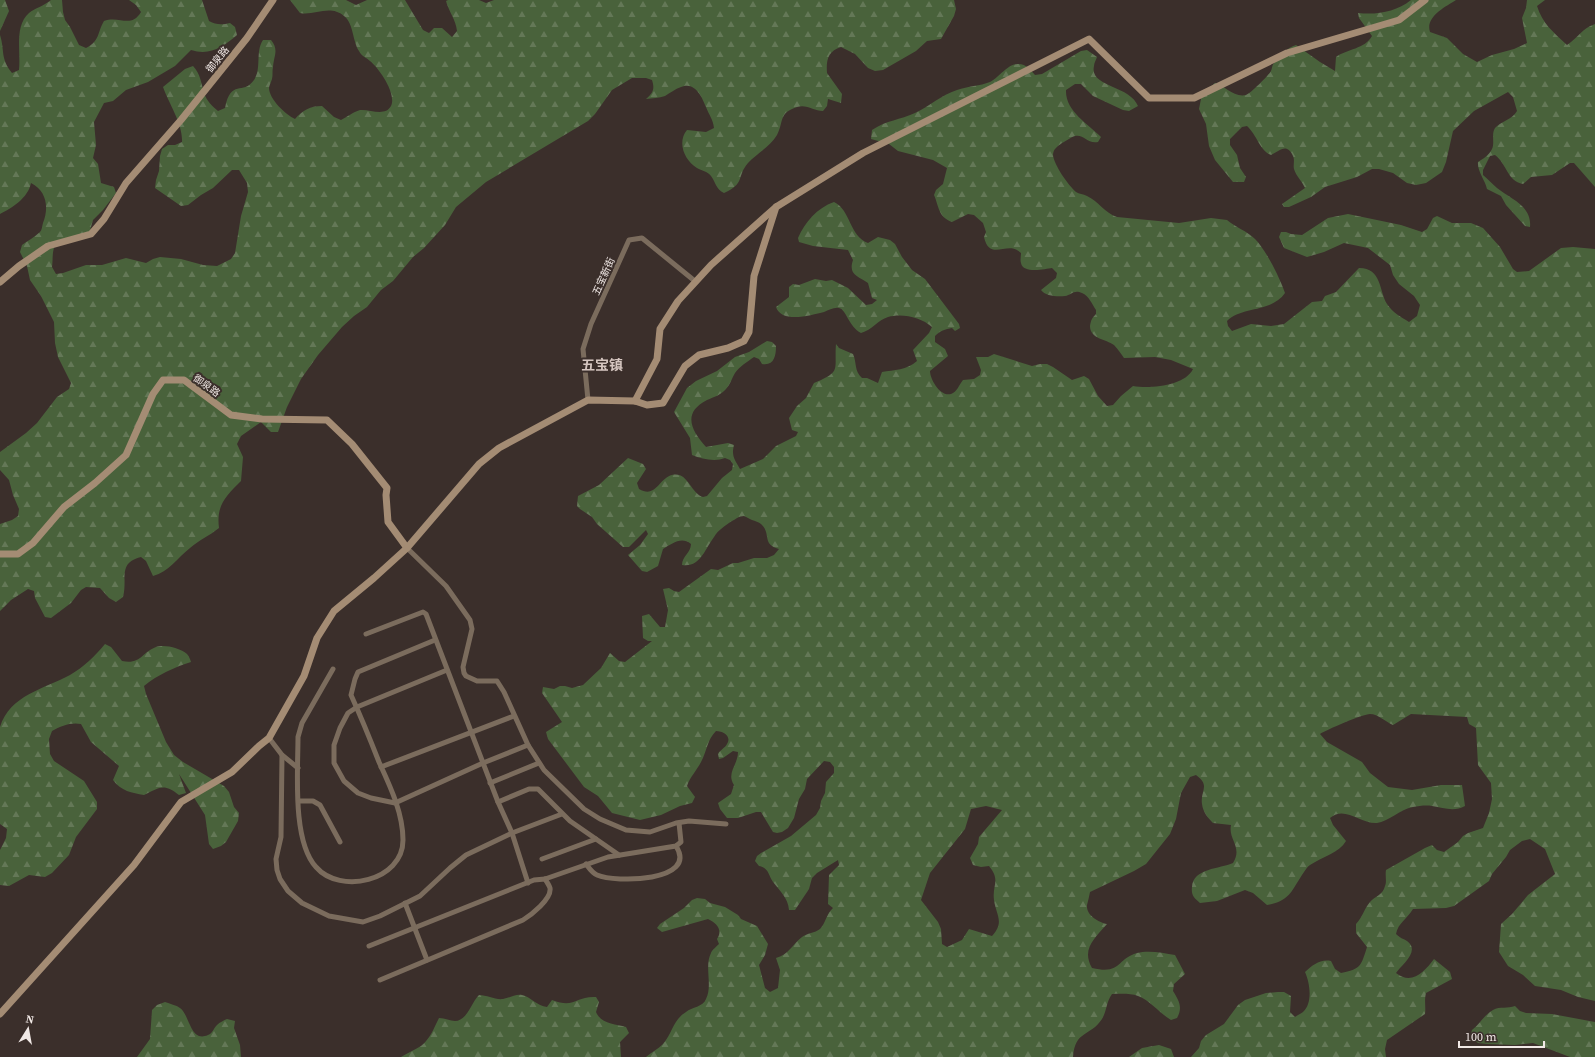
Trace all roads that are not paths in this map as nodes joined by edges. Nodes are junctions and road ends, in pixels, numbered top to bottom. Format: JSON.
{"nodes":[{"id":1,"x":273,"y":0,"type":"edge"},
{"id":2,"x":1425,"y":0,"type":"edge"},
{"id":3,"x":776,"y":207,"type":"junction"},
{"id":4,"x":0,"y":282,"type":"edge"},
{"id":5,"x":696,"y":282,"type":"junction"},
{"id":6,"x":588,"y":400,"type":"junction"},
{"id":7,"x":635,"y":401,"type":"junction"},
{"id":8,"x":407,"y":548,"type":"junction"},
{"id":9,"x":0,"y":554,"type":"edge"},
{"id":10,"x":366,"y":634,"type":"dead end"},
{"id":11,"x":435,"y":640,"type":"junction"},
{"id":12,"x":333,"y":669,"type":"dead end"},
{"id":13,"x":447,"y":670,"type":"junction"},
{"id":14,"x":357,"y":707,"type":"junction"},
{"id":15,"x":514,"y":716,"type":"junction"},
{"id":16,"x":471,"y":732,"type":"junction"},
{"id":17,"x":269,"y":738,"type":"junction"},
{"id":18,"x":528,"y":745,"type":"junction"},
{"id":19,"x":282,"y":755,"type":"junction"},
{"id":20,"x":483,"y":763,"type":"junction"},
{"id":21,"x":539,"y":763,"type":"junction"},
{"id":22,"x":381,"y":767,"type":"junction"},
{"id":23,"x":298,"y":768,"type":"junction"},
{"id":24,"x":490,"y":783,"type":"junction"},
{"id":25,"x":299,"y":801,"type":"junction"},
{"id":26,"x":498,"y":802,"type":"junction"},
{"id":27,"x":395,"y":803,"type":"junction"},
{"id":28,"x":562,"y":814,"type":"junction"},
{"id":29,"x":679,"y":823,"type":"junction"},
{"id":30,"x":726,"y":824,"type":"dead end"},
{"id":31,"x":512,"y":832,"type":"junction"},
{"id":32,"x":596,"y":839,"type":"junction"},
{"id":33,"x":340,"y":842,"type":"dead end"},
{"id":34,"x":676,"y":846,"type":"junction"},
{"id":35,"x":619,"y":855,"type":"junction"},
{"id":36,"x":542,"y":859,"type":"dead end"},
{"id":37,"x":586,"y":864,"type":"junction"},
{"id":38,"x":545,"y":879,"type":"junction"},
{"id":39,"x":528,"y":883,"type":"junction"},
{"id":40,"x":405,"y":903,"type":"junction"},
{"id":41,"x":414,"y":928,"type":"junction"},
{"id":42,"x":369,"y":946,"type":"dead end"},
{"id":43,"x":427,"y":960,"type":"junction"},
{"id":44,"x":380,"y":980,"type":"dead end"},
{"id":45,"x":0,"y":1014,"type":"edge"}],
"edges":[{"from":1,"to":4,"type":"street","name":"御泉路"},
{"from":2,"to":3,"type":"street"},
{"from":3,"to":5,"type":"street"},
{"from":3,"to":7,"type":"street"},
{"from":5,"to":6,"type":"street","name":"五宝新街"},
{"from":5,"to":7,"type":"street"},
{"from":6,"to":7,"type":"street"},
{"from":6,"to":8,"type":"street"},
{"from":8,"to":9,"type":"street","name":"御泉路"},
{"from":8,"to":15,"type":"street"},
{"from":8,"to":17,"type":"street"},
{"from":10,"to":11,"type":"street"},
{"from":11,"to":13,"type":"street"},
{"from":11,"to":14,"type":"street"},
{"from":12,"to":23,"type":"street"},
{"from":13,"to":14,"type":"street"},
{"from":13,"to":16,"type":"street"},
{"from":14,"to":22,"type":"street"},
{"from":14,"to":27,"type":"street"},
{"from":15,"to":16,"type":"street"},
{"from":15,"to":18,"type":"street"},
{"from":16,"to":20,"type":"street"},
{"from":16,"to":22,"type":"street"},
{"from":17,"to":19,"type":"street"},
{"from":17,"to":45,"type":"street"},
{"from":18,"to":20,"type":"street"},
{"from":18,"to":21,"type":"street"},
{"from":19,"to":23,"type":"street"},
{"from":19,"to":40,"type":"street"},
{"from":20,"to":24,"type":"street"},
{"from":20,"to":27,"type":"street"},
{"from":21,"to":24,"type":"street"},
{"from":21,"to":29,"type":"street"},
{"from":22,"to":27,"type":"street"},
{"from":23,"to":25,"type":"street"},
{"from":24,"to":26,"type":"street"},
{"from":25,"to":27,"type":"street"},
{"from":25,"to":33,"type":"street"},
{"from":26,"to":28,"type":"street"},
{"from":26,"to":31,"type":"street"},
{"from":28,"to":31,"type":"street"},
{"from":28,"to":32,"type":"street"},
{"from":29,"to":30,"type":"street"},
{"from":29,"to":34,"type":"street"},
{"from":31,"to":39,"type":"street"},
{"from":31,"to":40,"type":"street"},
{"from":32,"to":35,"type":"street"},
{"from":32,"to":36,"type":"street"},
{"from":34,"to":35,"type":"street"},
{"from":34,"to":37,"type":"street"},
{"from":35,"to":37,"type":"street"},
{"from":37,"to":38,"type":"street"},
{"from":38,"to":39,"type":"street"},
{"from":38,"to":43,"type":"street"},
{"from":39,"to":41,"type":"street"},
{"from":40,"to":41,"type":"street"},
{"from":41,"to":42,"type":"street"},
{"from":41,"to":43,"type":"street"},
{"from":43,"to":44,"type":"street"}]}
